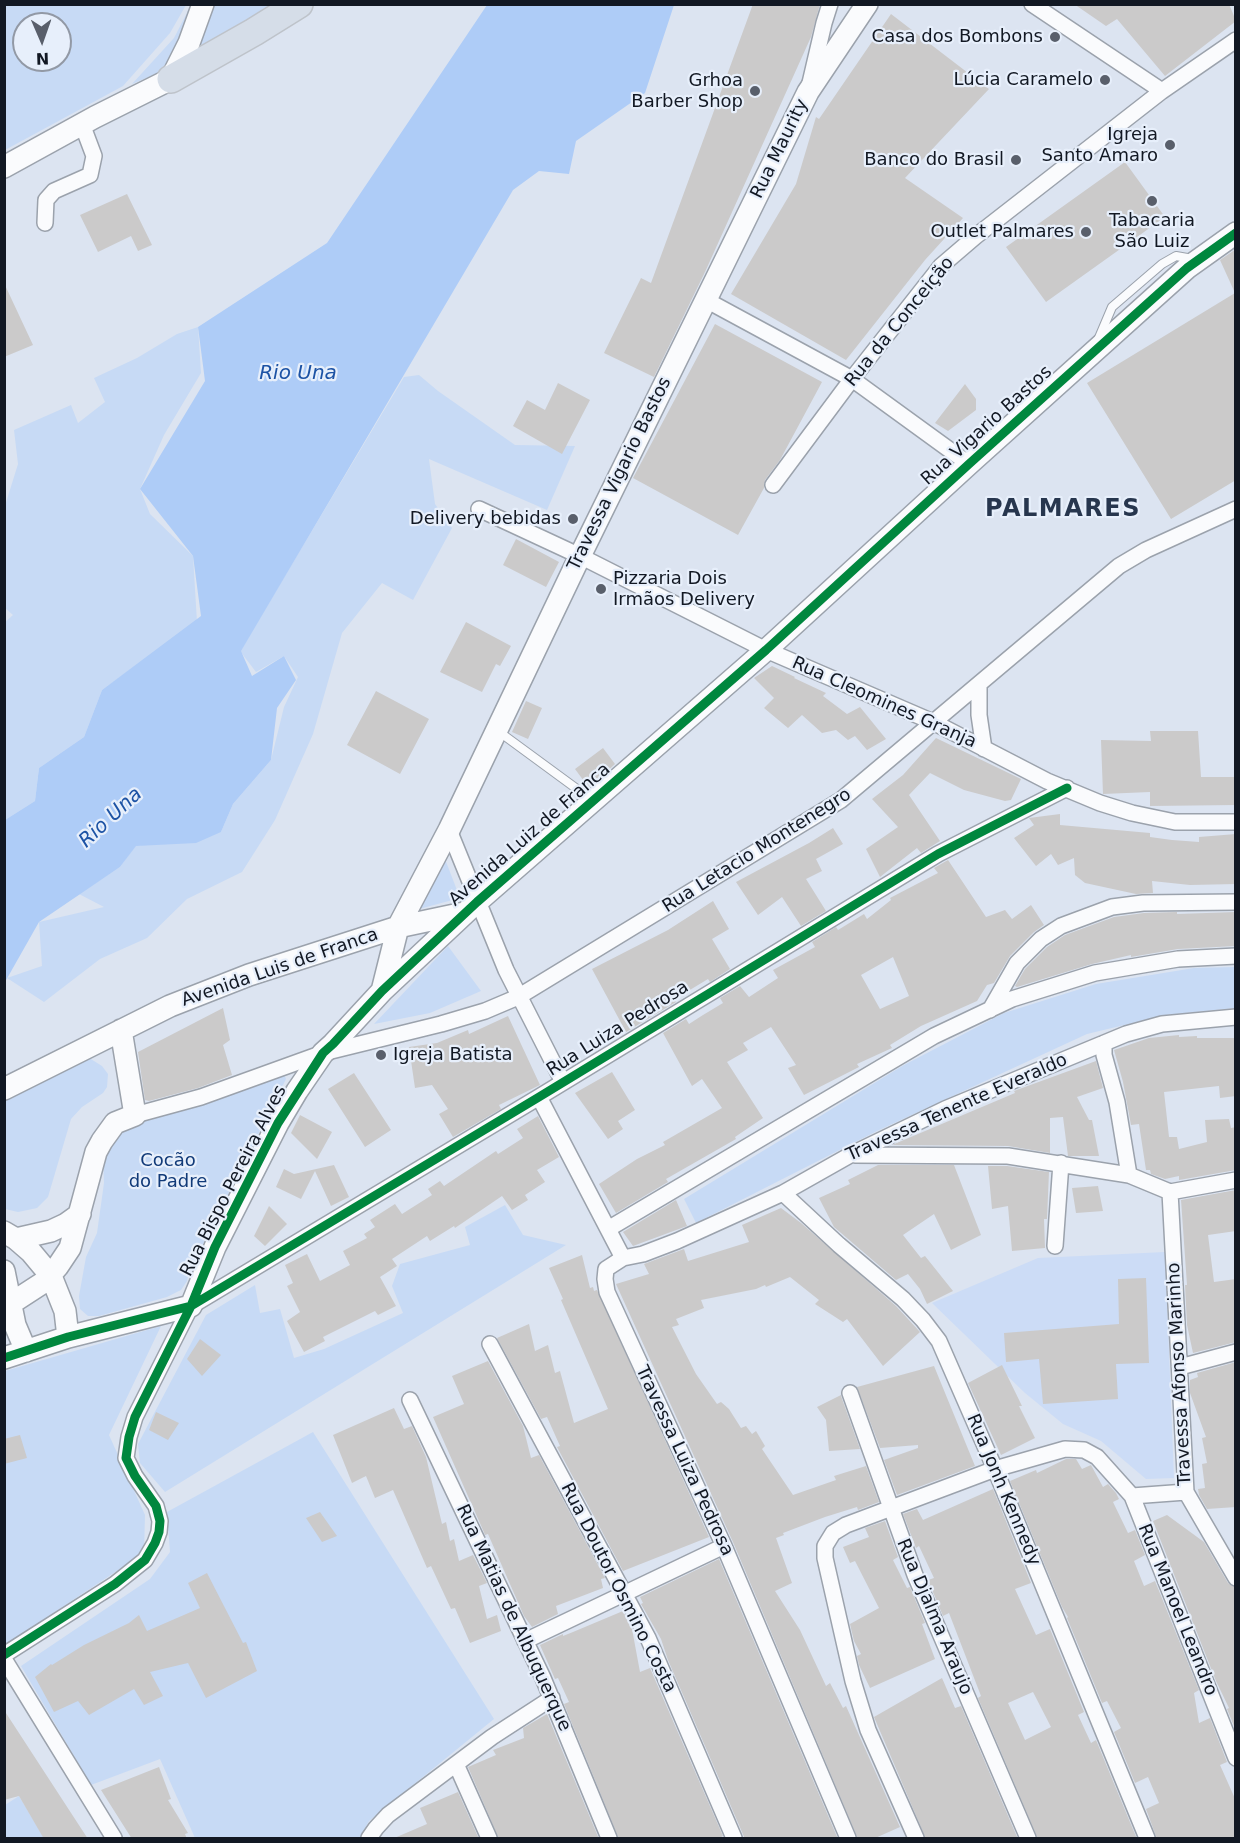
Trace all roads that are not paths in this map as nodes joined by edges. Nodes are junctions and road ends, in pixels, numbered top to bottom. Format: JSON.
{"nodes":[{"id":1,"x":203,"y":4,"type":"edge"},
{"id":2,"x":299,"y":4,"type":"edge"},
{"id":3,"x":830,"y":4,"type":"edge"},
{"id":4,"x":867,"y":4,"type":"edge"},
{"id":5,"x":1032,"y":4,"type":"edge"},
{"id":6,"x":1236,"y":40,"type":"edge"},
{"id":7,"x":171,"y":79,"type":"junction"},
{"id":8,"x":1162,"y":90,"type":"junction"},
{"id":9,"x":808,"y":92,"type":"junction"},
{"id":10,"x":82,"y":124,"type":"junction"},
{"id":11,"x":4,"y":166,"type":"edge"},
{"id":12,"x":45,"y":223,"type":"dead end"},
{"id":13,"x":1236,"y":233,"type":"edge"},
{"id":14,"x":706,"y":300,"type":"junction"},
{"id":15,"x":852,"y":379,"type":"junction"},
{"id":16,"x":969,"y":464,"type":"junction"},
{"id":17,"x":773,"y":485,"type":"dead end"},
{"id":18,"x":479,"y":509,"type":"dead end"},
{"id":19,"x":1236,"y":509,"type":"edge"},
{"id":20,"x":580,"y":556,"type":"junction"},
{"id":21,"x":766,"y":651,"type":"junction"},
{"id":22,"x":979,"y":685,"type":"junction"},
{"id":23,"x":933,"y":722,"type":"junction"},
{"id":24,"x":497,"y":730,"type":"junction"},
{"id":25,"x":984,"y":749,"type":"junction"},
{"id":26,"x":1067,"y":789,"type":"junction"},
{"id":27,"x":593,"y":801,"type":"junction"},
{"id":28,"x":1236,"y":822,"type":"edge"},
{"id":29,"x":449,"y":830,"type":"junction"},
{"id":30,"x":1236,"y":902,"type":"edge"},
{"id":31,"x":471,"y":908,"type":"junction"},
{"id":32,"x":398,"y":927,"type":"junction"},
{"id":33,"x":1236,"y":956,"type":"edge"},
{"id":34,"x":382,"y":991,"type":"junction"},
{"id":35,"x":518,"y":997,"type":"junction"},
{"id":36,"x":990,"y":1010,"type":"junction"},
{"id":37,"x":1236,"y":1017,"type":"edge"},
{"id":38,"x":121,"y":1030,"type":"junction"},
{"id":39,"x":1104,"y":1043,"type":"junction"},
{"id":40,"x":323,"y":1053,"type":"junction"},
{"id":41,"x":563,"y":1082,"type":"junction"},
{"id":42,"x":4,"y":1089,"type":"edge"},
{"id":43,"x":539,"y":1097,"type":"junction"},
{"id":44,"x":135,"y":1115,"type":"junction"},
{"id":45,"x":852,"y":1155,"type":"junction"},
{"id":46,"x":1061,"y":1163,"type":"junction"},
{"id":47,"x":1129,"y":1175,"type":"junction"},
{"id":48,"x":1236,"y":1180,"type":"edge"},
{"id":49,"x":1170,"y":1192,"type":"junction"},
{"id":50,"x":783,"y":1193,"type":"junction"},
{"id":51,"x":80,"y":1215,"type":"junction"},
{"id":52,"x":608,"y":1229,"type":"junction"},
{"id":53,"x":10,"y":1235,"type":"edge"},
{"id":54,"x":1055,"y":1246,"type":"dead end"},
{"id":55,"x":623,"y":1258,"type":"junction"},
{"id":56,"x":4,"y":1271,"type":"edge"},
{"id":57,"x":51,"y":1276,"type":"junction"},
{"id":58,"x":7,"y":1305,"type":"edge"},
{"id":59,"x":190,"y":1306,"type":"junction"},
{"id":60,"x":68,"y":1337,"type":"junction"},
{"id":61,"x":490,"y":1344,"type":"dead end"},
{"id":62,"x":26,"y":1351,"type":"junction"},
{"id":63,"x":1236,"y":1352,"type":"edge"},
{"id":64,"x":4,"y":1358,"type":"edge"},
{"id":65,"x":1180,"y":1367,"type":"junction"},
{"id":66,"x":850,"y":1393,"type":"dead end"},
{"id":67,"x":410,"y":1400,"type":"dead end"},
{"id":68,"x":995,"y":1469,"type":"junction"},
{"id":69,"x":1186,"y":1492,"type":"junction"},
{"id":70,"x":1132,"y":1496,"type":"junction"},
{"id":71,"x":891,"y":1508,"type":"junction"},
{"id":72,"x":724,"y":1546,"type":"junction"},
{"id":73,"x":1236,"y":1578,"type":"edge"},
{"id":74,"x":624,"y":1592,"type":"junction"},
{"id":75,"x":525,"y":1641,"type":"junction"},
{"id":76,"x":4,"y":1655,"type":"edge"},
{"id":77,"x":4,"y":1659,"type":"edge"},
{"id":78,"x":552,"y":1698,"type":"junction"},
{"id":79,"x":1236,"y":1758,"type":"edge"},
{"id":80,"x":456,"y":1764,"type":"junction"},
{"id":81,"x":114,"y":1839,"type":"edge"},
{"id":82,"x":369,"y":1839,"type":"edge"},
{"id":83,"x":489,"y":1839,"type":"edge"},
{"id":84,"x":609,"y":1839,"type":"edge"},
{"id":85,"x":734,"y":1839,"type":"edge"},
{"id":86,"x":848,"y":1839,"type":"edge"},
{"id":87,"x":916,"y":1839,"type":"edge"},
{"id":88,"x":1028,"y":1839,"type":"edge"},
{"id":89,"x":1147,"y":1839,"type":"edge"}],
"edges":[{"from":1,"to":7,"type":"main road"},
{"from":2,"to":7,"type":"highway"},
{"from":3,"to":9,"type":"street"},
{"from":4,"to":9,"type":"main road","name":"Rua Maurity"},
{"from":5,"to":8,"type":"street"},
{"from":6,"to":8,"type":"street","name":"Rua da Conceição"},
{"from":7,"to":10,"type":"main road"},
{"from":8,"to":15,"type":"street","name":"Rua da Conceição"},
{"from":9,"to":14,"type":"main road","name":"Rua Maurity"},
{"from":10,"to":11,"type":"main road"},
{"from":10,"to":12,"type":"street"},
{"from":13,"to":16,"type":"main road","name":"Rua Vigario Bastos"},
{"from":14,"to":15,"type":"street"},
{"from":14,"to":20,"type":"main road","name":"Travessa Vigario Bastos"},
{"from":15,"to":16,"type":"street"},
{"from":15,"to":17,"type":"street","name":"Rua da Conceição"},
{"from":16,"to":21,"type":"main road","name":"Rua Vigario Bastos"},
{"from":18,"to":20,"type":"street","name":"Rua Cleomines Granja"},
{"from":19,"to":22,"type":"street","name":"Rua Letacio Montenegro"},
{"from":20,"to":21,"type":"street","name":"Rua Cleomines Granja"},
{"from":20,"to":24,"type":"main road","name":"Travessa Vigario Bastos"},
{"from":21,"to":23,"type":"street","name":"Rua Cleomines Granja"},
{"from":21,"to":27,"type":"main road","name":"Avenida Luiz de Franca"},
{"from":22,"to":23,"type":"street","name":"Rua Letacio Montenegro"},
{"from":22,"to":25,"type":"street"},
{"from":23,"to":25,"type":"street","name":"Rua Cleomines Granja"},
{"from":23,"to":35,"type":"street","name":"Rua Letacio Montenegro"},
{"from":24,"to":27,"type":"lane"},
{"from":24,"to":29,"type":"main road","name":"Travessa Vigario Bastos"},
{"from":25,"to":26,"type":"street","name":"Rua Cleomines Granja"},
{"from":26,"to":28,"type":"street","name":"Rua Cleomines Granja"},
{"from":26,"to":41,"type":"street","name":"Rua Luiza Pedrosa"},
{"from":27,"to":31,"type":"main road","name":"Avenida Luiz de Franca"},
{"from":29,"to":31,"type":"street"},
{"from":29,"to":32,"type":"main road","name":"Travessa Vigario Bastos"},
{"from":30,"to":36,"type":"street"},
{"from":31,"to":32,"type":"main road","name":"Avenida Luis de Franca"},
{"from":31,"to":34,"type":"main road","name":"Avenida Luiz de Franca"},
{"from":31,"to":35,"type":"street"},
{"from":32,"to":34,"type":"main road","name":"Travessa Vigario Bastos"},
{"from":32,"to":38,"type":"main road","name":"Avenida Luis de Franca"},
{"from":33,"to":36,"type":"street"},
{"from":34,"to":40,"type":"main road","name":"Avenida Luiz de Franca"},
{"from":35,"to":40,"type":"street","name":"Rua Letacio Montenegro"},
{"from":35,"to":41,"type":"street"},
{"from":36,"to":52,"type":"street"},
{"from":37,"to":39,"type":"street","name":"Travessa Tenente Everaldo"},
{"from":38,"to":42,"type":"main road","name":"Avenida Luis de Franca"},
{"from":38,"to":44,"type":"main road"},
{"from":39,"to":45,"type":"street","name":"Travessa Tenente Everaldo"},
{"from":39,"to":47,"type":"street"},
{"from":40,"to":44,"type":"street"},
{"from":40,"to":59,"type":"main road","name":"Rua Bispo Pereira Alves"},
{"from":41,"to":43,"type":"street","name":"Rua Luiza Pedrosa"},
{"from":43,"to":52,"type":"street"},
{"from":43,"to":59,"type":"street","name":"Rua Luiza Pedrosa"},
{"from":44,"to":51,"type":"main road"},
{"from":45,"to":46,"type":"street"},
{"from":45,"to":50,"type":"street","name":"Travessa Tenente Everaldo"},
{"from":46,"to":47,"type":"street"},
{"from":46,"to":54,"type":"street"},
{"from":47,"to":49,"type":"street"},
{"from":48,"to":49,"type":"street"},
{"from":49,"to":65,"type":"street","name":"Travessa Afonso Marinho"},
{"from":50,"to":55,"type":"street","name":"Travessa Tenente Everaldo"},
{"from":50,"to":68,"type":"street","name":"Rua Jonh Kennedy"},
{"from":51,"to":53,"type":"main road"},
{"from":51,"to":57,"type":"main road"},
{"from":52,"to":55,"type":"street"},
{"from":53,"to":57,"type":"main road"},
{"from":55,"to":72,"type":"street","name":"Travessa Luiza Pedrosa"},
{"from":56,"to":58,"type":"main road"},
{"from":57,"to":58,"type":"main road"},
{"from":57,"to":60,"type":"main road"},
{"from":58,"to":62,"type":"main road"},
{"from":59,"to":60,"type":"main road"},
{"from":59,"to":76,"type":"street","name":"Rua Bispo Pereira Alves"},
{"from":60,"to":62,"type":"main road"},
{"from":61,"to":74,"type":"street","name":"Rua Doutor Osmino Costa"},
{"from":62,"to":64,"type":"main road"},
{"from":63,"to":65,"type":"street"},
{"from":65,"to":69,"type":"street","name":"Travessa Afonso Marinho"},
{"from":66,"to":71,"type":"street","name":"Rua Djalma Araujo"},
{"from":67,"to":75,"type":"street","name":"Rua Matias de Albuquerque"},
{"from":68,"to":70,"type":"street"},
{"from":68,"to":71,"type":"street"},
{"from":68,"to":89,"type":"street","name":"Rua Jonh Kennedy"},
{"from":69,"to":70,"type":"street"},
{"from":69,"to":73,"type":"street","name":"Travessa Afonso Marinho"},
{"from":70,"to":79,"type":"street","name":"Rua Manoel Leandro"},
{"from":71,"to":87,"type":"street"},
{"from":71,"to":88,"type":"street","name":"Rua Djalma Araujo"},
{"from":72,"to":74,"type":"street"},
{"from":72,"to":86,"type":"street","name":"Travessa Luiza Pedrosa"},
{"from":74,"to":75,"type":"street"},
{"from":74,"to":85,"type":"street","name":"Rua Doutor Osmino Costa"},
{"from":75,"to":78,"type":"street","name":"Rua Matias de Albuquerque"},
{"from":77,"to":81,"type":"street"},
{"from":78,"to":80,"type":"street"},
{"from":78,"to":84,"type":"street","name":"Rua Matias de Albuquerque"},
{"from":80,"to":82,"type":"street"},
{"from":80,"to":83,"type":"street"}]}
